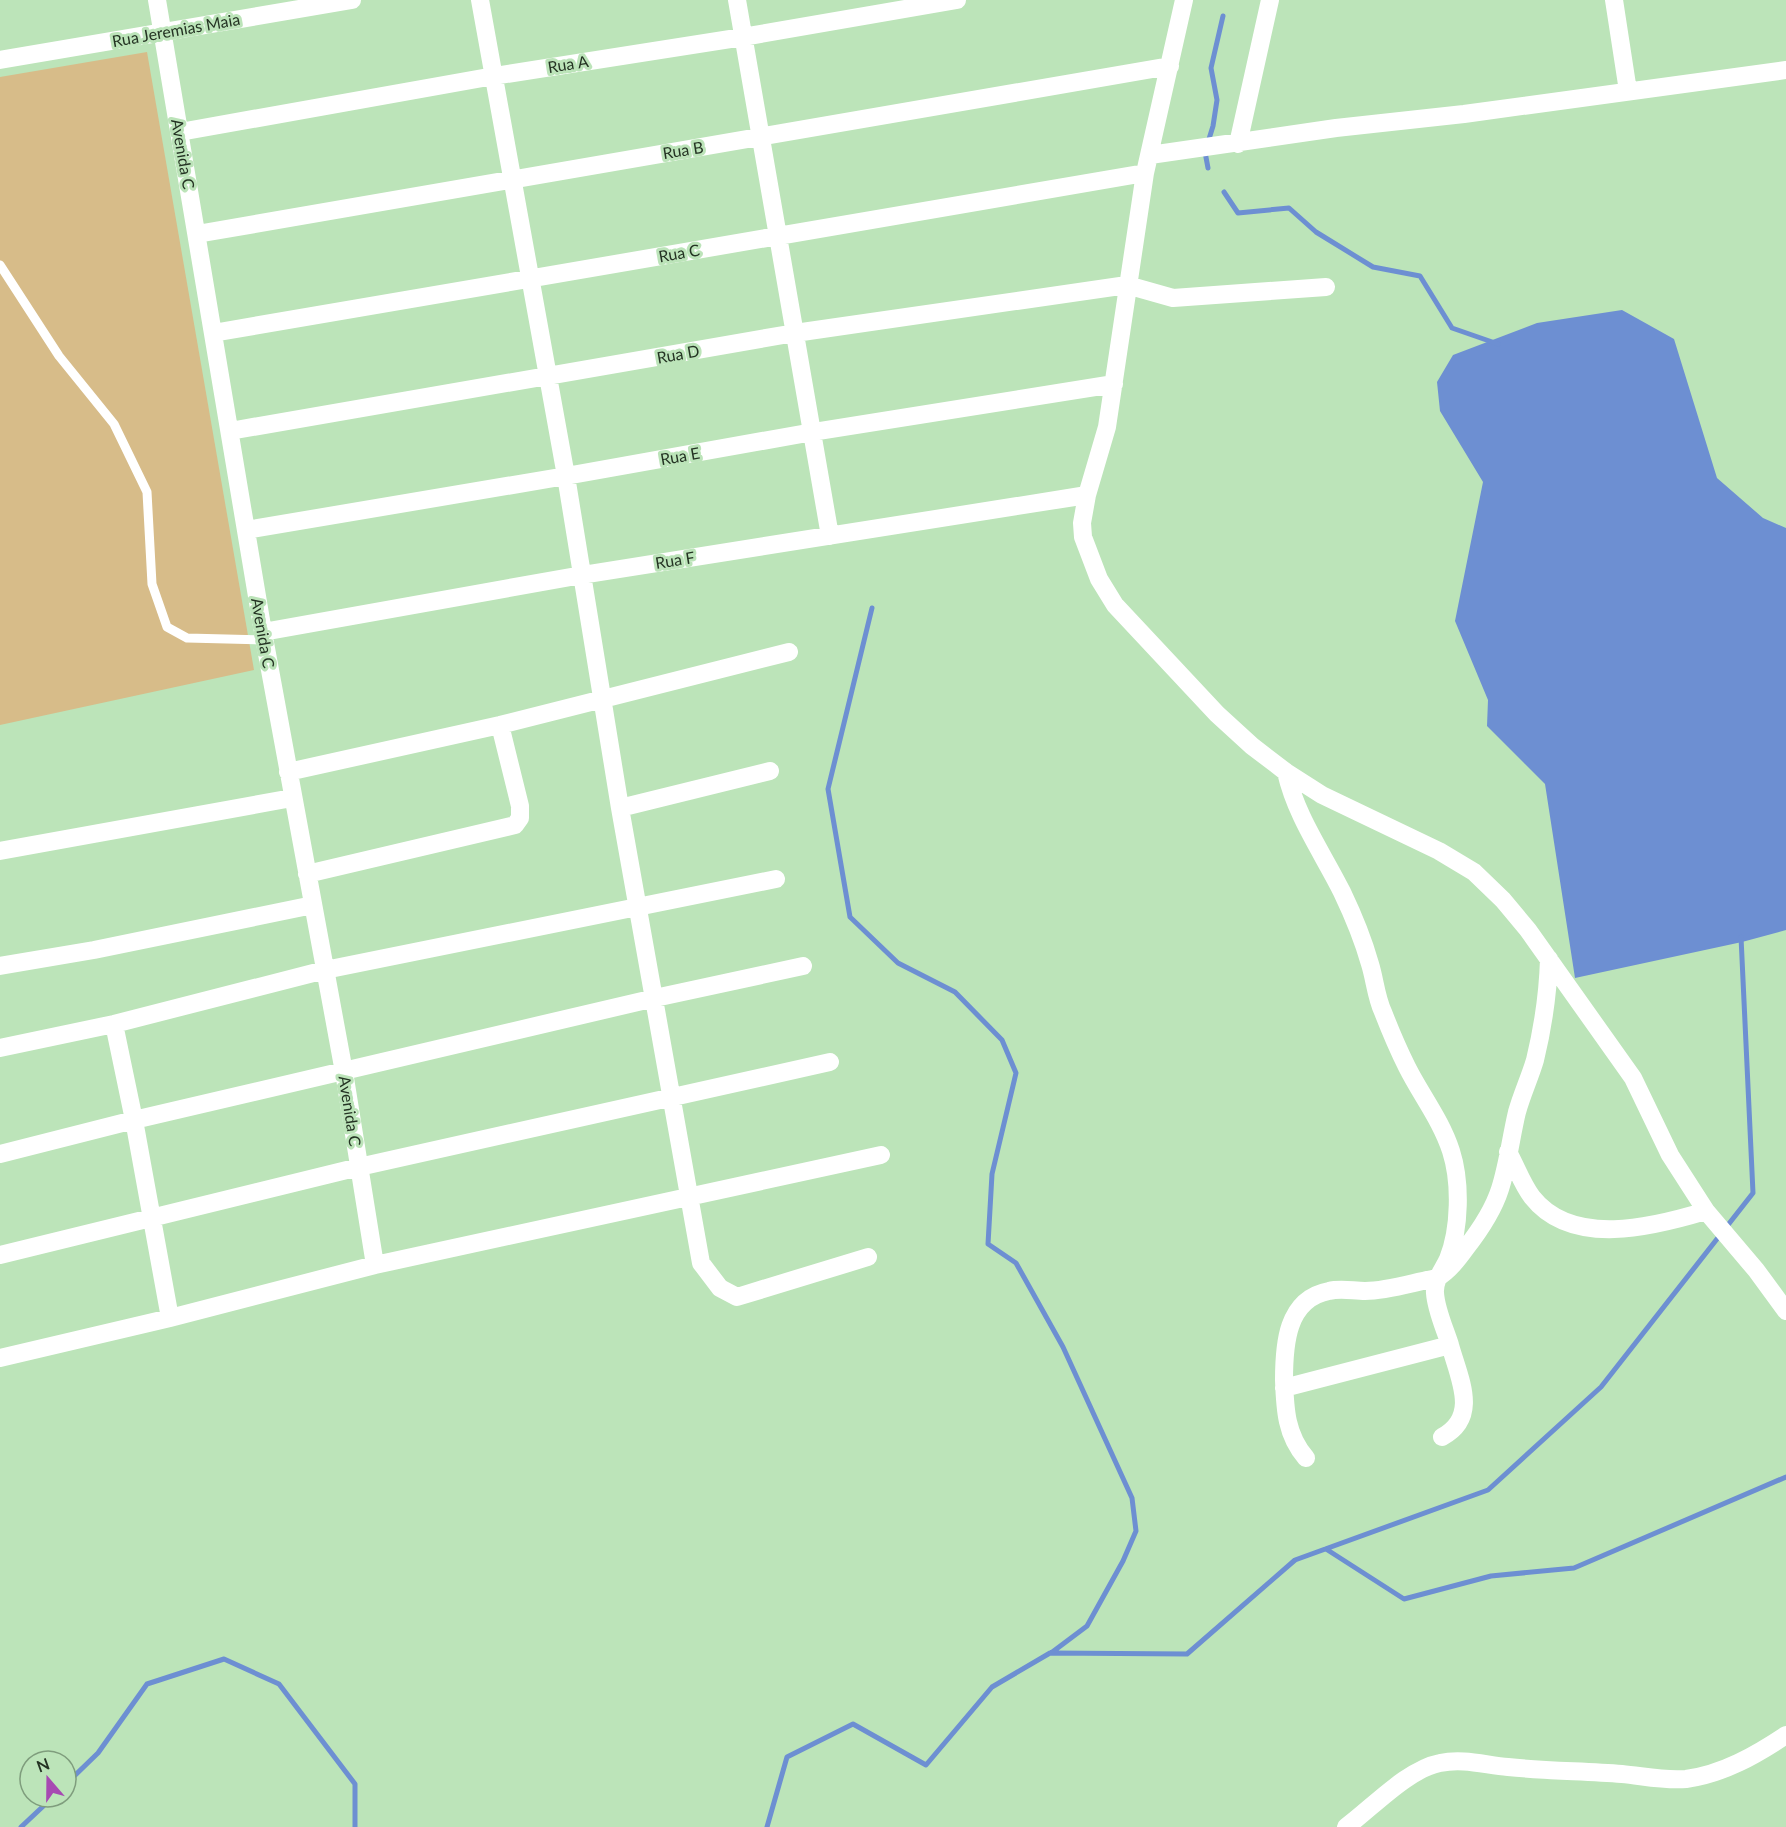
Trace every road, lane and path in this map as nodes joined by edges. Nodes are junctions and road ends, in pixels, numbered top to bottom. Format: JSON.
{"nodes":[{"id":1,"x":157,"y":0,"type":"edge"},
{"id":2,"x":352,"y":0,"type":"edge"},
{"id":3,"x":480,"y":0,"type":"edge"},
{"id":4,"x":737,"y":0,"type":"edge"},
{"id":5,"x":957,"y":0,"type":"edge"},
{"id":6,"x":1184,"y":0,"type":"edge"},
{"id":7,"x":1270,"y":0,"type":"edge"},
{"id":8,"x":1614,"y":0,"type":"edge"},
{"id":9,"x":162,"y":33,"type":"junction"},
{"id":10,"x":743,"y":37,"type":"junction"},
{"id":11,"x":0,"y":60,"type":"edge"},
{"id":12,"x":1170,"y":66,"type":"junction"},
{"id":13,"x":1786,"y":70,"type":"edge"},
{"id":14,"x":494,"y":76,"type":"junction"},
{"id":15,"x":1628,"y":91,"type":"junction"},
{"id":16,"x":180,"y":132,"type":"junction"},
{"id":17,"x":760,"y":138,"type":"junction"},
{"id":18,"x":1238,"y":144,"type":"junction"},
{"id":19,"x":1148,"y":164,"type":"junction"},
{"id":20,"x":512,"y":178,"type":"junction"},
{"id":21,"x":197,"y":234,"type":"junction"},
{"id":22,"x":777,"y":236,"type":"junction"},
{"id":23,"x":0,"y":265,"type":"edge"},
{"id":24,"x":530,"y":278,"type":"junction"},
{"id":25,"x":1127,"y":285,"type":"junction"},
{"id":26,"x":1326,"y":287,"type":"dead end"},
{"id":27,"x":213,"y":333,"type":"junction"},
{"id":28,"x":795,"y":333,"type":"junction"},
{"id":29,"x":548,"y":377,"type":"junction"},
{"id":30,"x":1114,"y":384,"type":"junction"},
{"id":31,"x":230,"y":431,"type":"junction"},
{"id":32,"x":813,"y":432,"type":"junction"},
{"id":33,"x":566,"y":476,"type":"junction"},
{"id":34,"x":1088,"y":495,"type":"junction"},
{"id":35,"x":246,"y":530,"type":"junction"},
{"id":36,"x":830,"y":536,"type":"junction"},
{"id":37,"x":582,"y":575,"type":"junction"},
{"id":38,"x":263,"y":636,"type":"junction"},
{"id":39,"x":789,"y":652,"type":"dead end"},
{"id":40,"x":603,"y":700,"type":"junction"},
{"id":41,"x":500,"y":725,"type":"junction"},
{"id":42,"x":770,"y":771,"type":"dead end"},
{"id":43,"x":288,"y":772,"type":"junction"},
{"id":44,"x":1286,"y":772,"type":"junction"},
{"id":45,"x":292,"y":798,"type":"junction"},
{"id":46,"x":620,"y":808,"type":"junction"},
{"id":47,"x":0,"y":850,"type":"edge"},
{"id":48,"x":307,"y":874,"type":"junction"},
{"id":49,"x":776,"y":879,"type":"dead end"},
{"id":50,"x":313,"y":905,"type":"junction"},
{"id":51,"x":638,"y":907,"type":"junction"},
{"id":52,"x":1549,"y":959,"type":"junction"},
{"id":53,"x":0,"y":966,"type":"edge"},
{"id":54,"x":803,"y":966,"type":"dead end"},
{"id":55,"x":325,"y":970,"type":"junction"},
{"id":56,"x":655,"y":998,"type":"junction"},
{"id":57,"x":114,"y":1024,"type":"junction"},
{"id":58,"x":0,"y":1048,"type":"edge"},
{"id":59,"x":830,"y":1062,"type":"dead end"},
{"id":60,"x":344,"y":1072,"type":"junction"},
{"id":61,"x":673,"y":1096,"type":"junction"},
{"id":62,"x":134,"y":1120,"type":"junction"},
{"id":63,"x":1508,"y":1152,"type":"junction"},
{"id":64,"x":0,"y":1154,"type":"edge"},
{"id":65,"x":881,"y":1155,"type":"dead end"},
{"id":66,"x":359,"y":1167,"type":"junction"},
{"id":67,"x":688,"y":1197,"type":"junction"},
{"id":68,"x":1706,"y":1211,"type":"junction"},
{"id":69,"x":152,"y":1218,"type":"junction"},
{"id":70,"x":0,"y":1255,"type":"edge"},
{"id":71,"x":868,"y":1257,"type":"dead end"},
{"id":72,"x":375,"y":1265,"type":"junction"},
{"id":73,"x":1437,"y":1278,"type":"junction"},
{"id":74,"x":1786,"y":1311,"type":"edge"},
{"id":75,"x":170,"y":1318,"type":"junction"},
{"id":76,"x":1449,"y":1345,"type":"junction"},
{"id":77,"x":0,"y":1358,"type":"edge"},
{"id":78,"x":1284,"y":1388,"type":"junction"},
{"id":79,"x":1442,"y":1437,"type":"dead end"},
{"id":80,"x":1306,"y":1458,"type":"dead end"},
{"id":81,"x":1786,"y":1735,"type":"edge"},
{"id":82,"x":1346,"y":1827,"type":"edge"}],
"edges":[{"from":1,"to":9,"type":"street","name":"Avenida C"},
{"from":2,"to":9,"type":"street","name":"Rua Jeremias Maia"},
{"from":3,"to":14,"type":"street"},
{"from":4,"to":10,"type":"street"},
{"from":5,"to":10,"type":"street","name":"Rua A"},
{"from":6,"to":12,"type":"street"},
{"from":7,"to":18,"type":"street"},
{"from":8,"to":15,"type":"street"},
{"from":9,"to":11,"type":"street","name":"Rua Jeremias Maia"},
{"from":9,"to":16,"type":"street","name":"Avenida C"},
{"from":10,"to":14,"type":"street","name":"Rua A"},
{"from":10,"to":17,"type":"street"},
{"from":12,"to":17,"type":"street","name":"Rua B"},
{"from":12,"to":19,"type":"street"},
{"from":13,"to":15,"type":"street","name":"Rua C"},
{"from":14,"to":16,"type":"street","name":"Rua A"},
{"from":14,"to":20,"type":"street"},
{"from":15,"to":18,"type":"street","name":"Rua C"},
{"from":16,"to":21,"type":"street","name":"Avenida C"},
{"from":17,"to":20,"type":"street","name":"Rua B"},
{"from":17,"to":22,"type":"street"},
{"from":18,"to":19,"type":"street","name":"Rua C"},
{"from":19,"to":22,"type":"street","name":"Rua C"},
{"from":19,"to":25,"type":"street"},
{"from":20,"to":21,"type":"street","name":"Rua B"},
{"from":20,"to":24,"type":"street"},
{"from":21,"to":27,"type":"street","name":"Avenida C"},
{"from":22,"to":24,"type":"street","name":"Rua C"},
{"from":22,"to":28,"type":"street"},
{"from":23,"to":38,"type":"lane"},
{"from":24,"to":27,"type":"street","name":"Rua C"},
{"from":24,"to":29,"type":"street"},
{"from":25,"to":26,"type":"street"},
{"from":25,"to":28,"type":"street","name":"Rua D"},
{"from":25,"to":30,"type":"street"},
{"from":27,"to":31,"type":"street","name":"Avenida C"},
{"from":28,"to":29,"type":"street","name":"Rua D"},
{"from":28,"to":32,"type":"street"},
{"from":29,"to":31,"type":"street","name":"Rua D"},
{"from":29,"to":33,"type":"street"},
{"from":30,"to":32,"type":"street","name":"Rua E"},
{"from":30,"to":34,"type":"street"},
{"from":31,"to":35,"type":"street","name":"Avenida C"},
{"from":32,"to":33,"type":"street","name":"Rua E"},
{"from":32,"to":36,"type":"street"},
{"from":33,"to":35,"type":"street","name":"Rua E"},
{"from":33,"to":37,"type":"street"},
{"from":34,"to":36,"type":"street","name":"Rua F"},
{"from":34,"to":44,"type":"street"},
{"from":35,"to":38,"type":"street","name":"Avenida C"},
{"from":36,"to":37,"type":"street","name":"Rua F"},
{"from":37,"to":38,"type":"street","name":"Rua F"},
{"from":37,"to":40,"type":"street"},
{"from":38,"to":43,"type":"street","name":"Avenida C"},
{"from":39,"to":40,"type":"street"},
{"from":40,"to":41,"type":"street"},
{"from":40,"to":46,"type":"street"},
{"from":41,"to":43,"type":"street"},
{"from":41,"to":48,"type":"street"},
{"from":42,"to":46,"type":"street"},
{"from":43,"to":45,"type":"street","name":"Avenida C"},
{"from":44,"to":52,"type":"street"},
{"from":44,"to":73,"type":"street"},
{"from":45,"to":47,"type":"street"},
{"from":45,"to":48,"type":"street","name":"Avenida C"},
{"from":46,"to":51,"type":"street"},
{"from":48,"to":50,"type":"street","name":"Avenida C"},
{"from":49,"to":51,"type":"street"},
{"from":50,"to":53,"type":"street"},
{"from":50,"to":55,"type":"street","name":"Avenida C"},
{"from":51,"to":55,"type":"street"},
{"from":51,"to":56,"type":"street"},
{"from":52,"to":63,"type":"street"},
{"from":52,"to":68,"type":"street"},
{"from":54,"to":56,"type":"street"},
{"from":55,"to":57,"type":"street"},
{"from":55,"to":60,"type":"street","name":"Avenida C"},
{"from":56,"to":60,"type":"street"},
{"from":56,"to":61,"type":"street"},
{"from":57,"to":58,"type":"street"},
{"from":57,"to":62,"type":"street"},
{"from":59,"to":61,"type":"street"},
{"from":60,"to":62,"type":"street"},
{"from":60,"to":66,"type":"street","name":"Avenida C"},
{"from":61,"to":66,"type":"street"},
{"from":61,"to":67,"type":"street"},
{"from":62,"to":64,"type":"street"},
{"from":62,"to":69,"type":"street"},
{"from":63,"to":68,"type":"street"},
{"from":63,"to":73,"type":"street"},
{"from":65,"to":67,"type":"street"},
{"from":66,"to":69,"type":"street"},
{"from":66,"to":72,"type":"street","name":"Avenida C"},
{"from":67,"to":71,"type":"street"},
{"from":67,"to":72,"type":"street"},
{"from":68,"to":74,"type":"street"},
{"from":69,"to":70,"type":"street"},
{"from":69,"to":75,"type":"street"},
{"from":72,"to":75,"type":"street"},
{"from":73,"to":76,"type":"street"},
{"from":73,"to":78,"type":"street"},
{"from":75,"to":77,"type":"street"},
{"from":76,"to":78,"type":"street"},
{"from":76,"to":79,"type":"street"},
{"from":78,"to":80,"type":"street"},
{"from":81,"to":82,"type":"street"}]}
